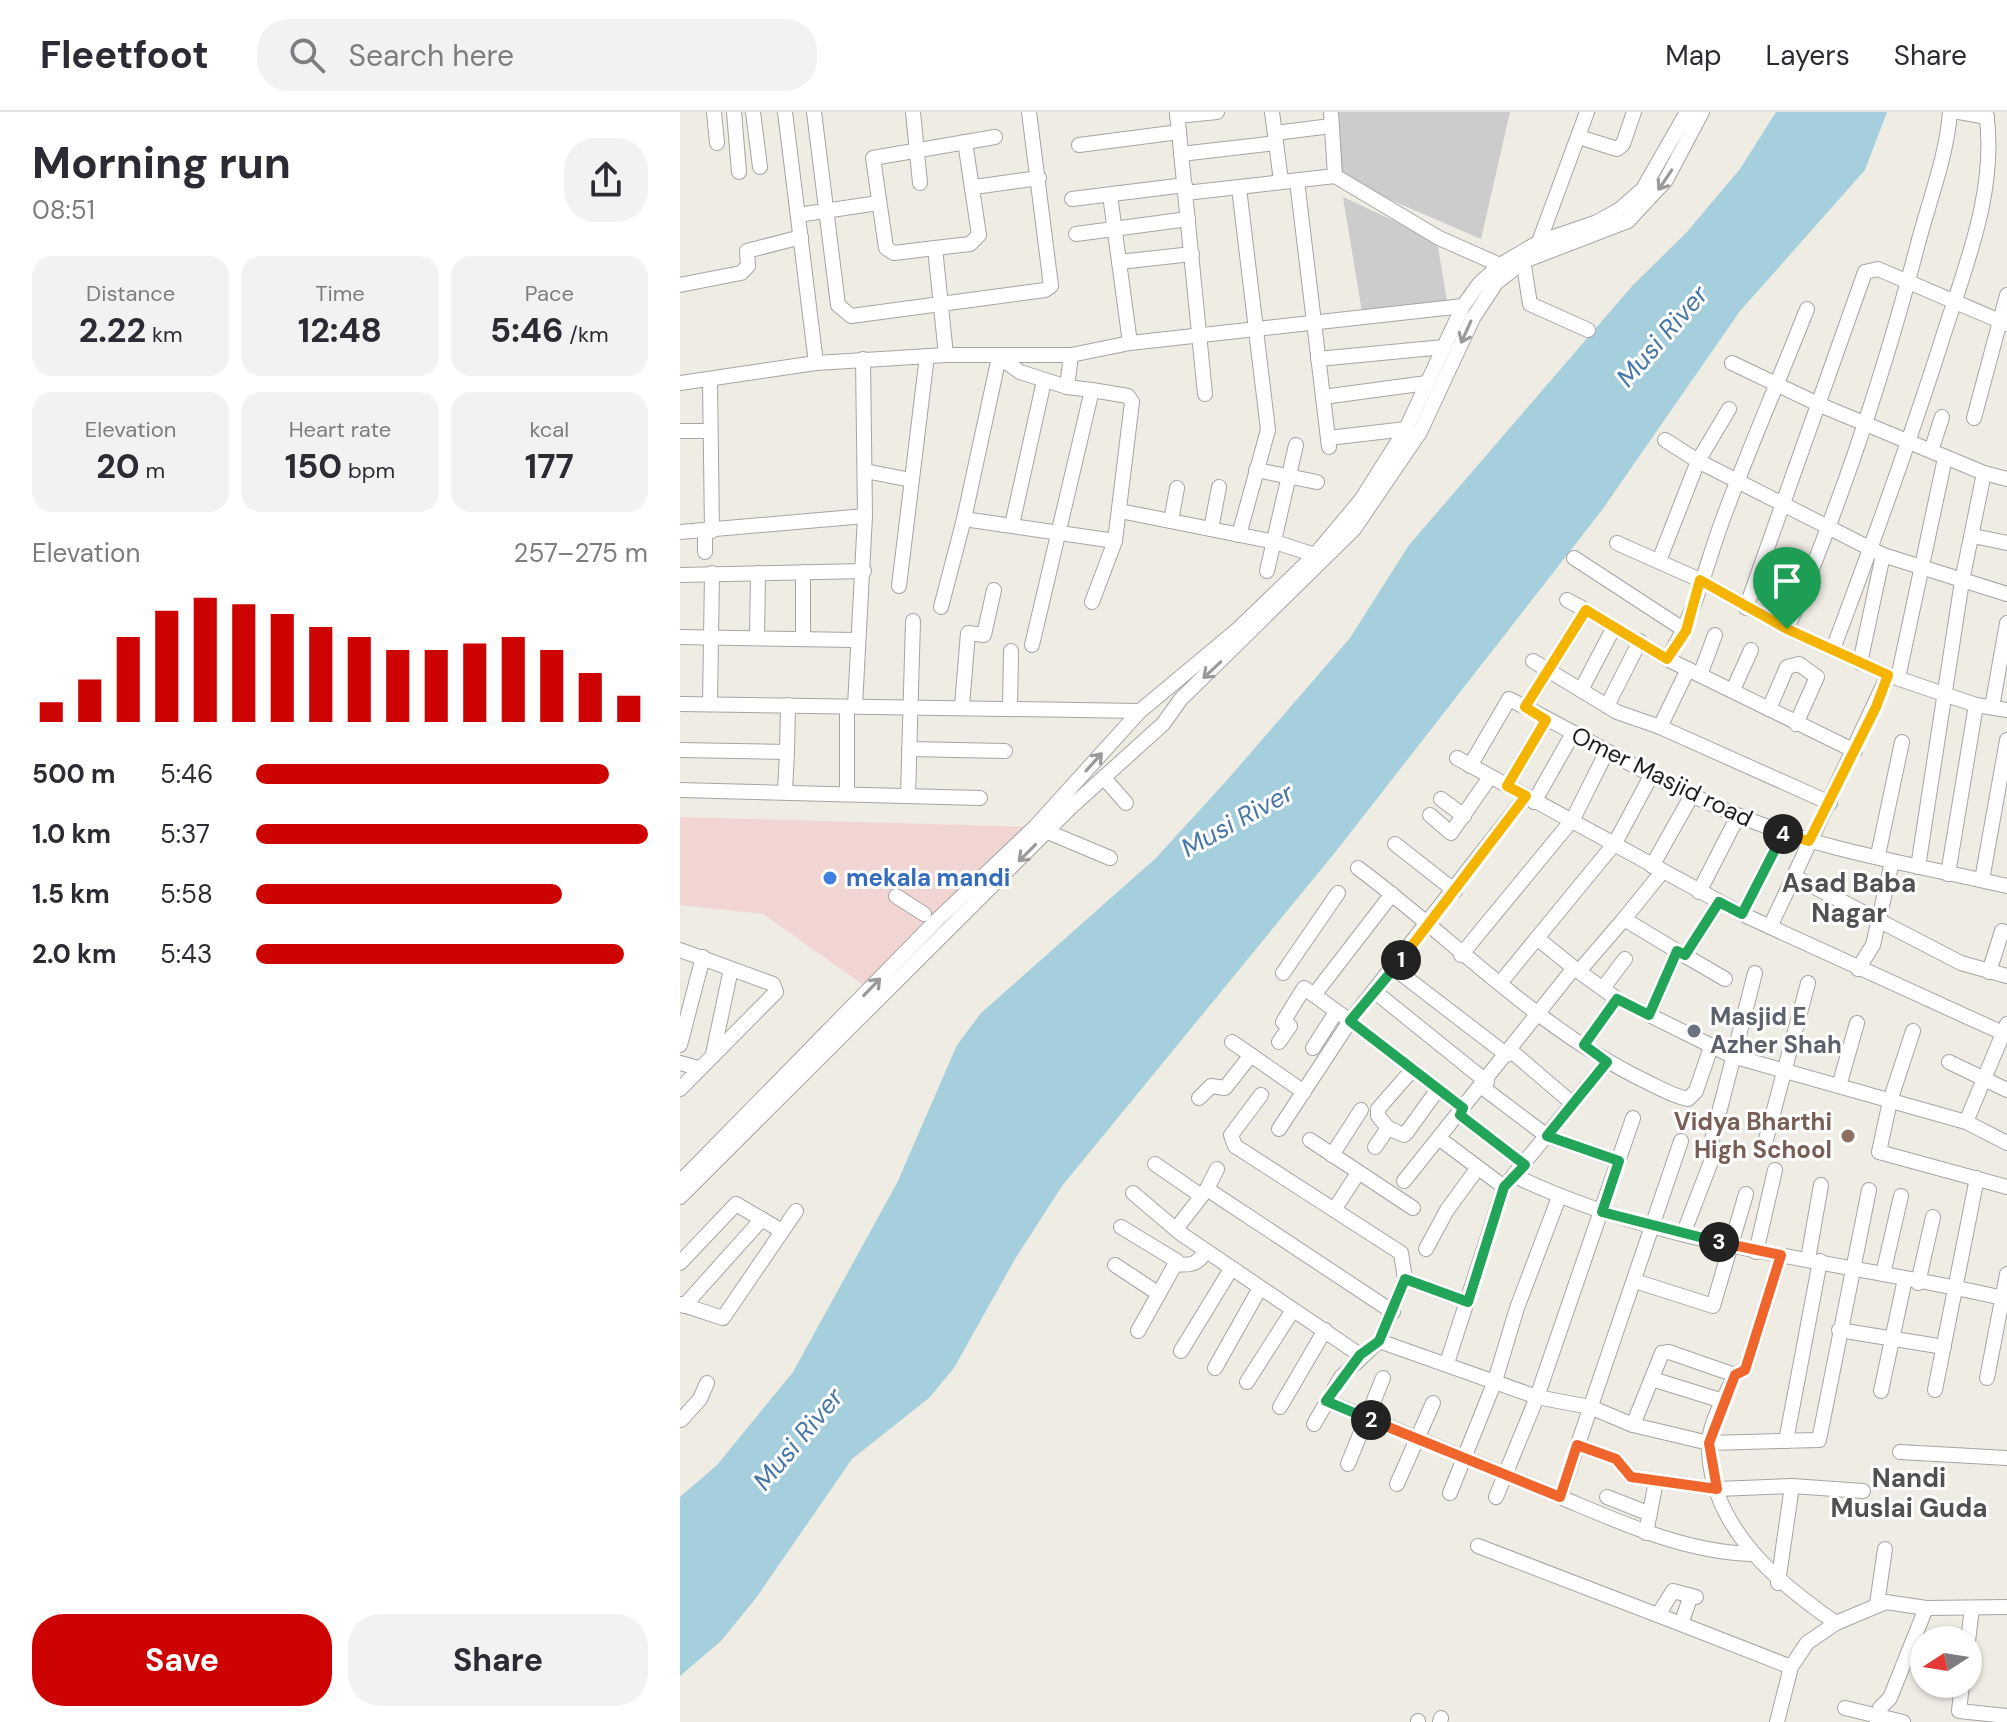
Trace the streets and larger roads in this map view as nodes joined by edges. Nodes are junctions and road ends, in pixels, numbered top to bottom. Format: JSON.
{"nodes":[{"id":1,"x":714,"y":112,"type":"edge"},
{"id":2,"x":734,"y":112,"type":"edge"},
{"id":3,"x":753,"y":112,"type":"edge"},
{"id":4,"x":785,"y":112,"type":"edge"},
{"id":5,"x":814,"y":112,"type":"edge"},
{"id":6,"x":913,"y":112,"type":"edge"},
{"id":7,"x":1029,"y":112,"type":"edge"},
{"id":8,"x":1217,"y":112,"type":"edge"},
{"id":9,"x":1272,"y":112,"type":"edge"},
{"id":10,"x":1587,"y":112,"type":"edge"},
{"id":11,"x":1634,"y":112,"type":"edge"},
{"id":12,"x":1687,"y":112,"type":"edge"},
{"id":13,"x":1702,"y":112,"type":"edge"},
{"id":14,"x":1950,"y":112,"type":"edge"},
{"id":15,"x":1959,"y":112,"type":"edge"},
{"id":16,"x":1177,"y":114,"type":"edge"},
{"id":17,"x":1986,"y":115,"type":"edge"},
{"id":18,"x":1331,"y":119,"type":"edge"},
{"id":19,"x":1179,"y":132,"type":"junction"},
{"id":20,"x":995,"y":137,"type":"dead end"},
{"id":21,"x":1579,"y":137,"type":"junction"},
{"id":22,"x":1276,"y":138,"type":"junction"},
{"id":23,"x":965,"y":142,"type":"junction"},
{"id":24,"x":717,"y":143,"type":"dead end"},
{"id":25,"x":1079,"y":145,"type":"dead end"},
{"id":26,"x":916,"y":150,"type":"junction"},
{"id":27,"x":1181,"y":154,"type":"junction"},
{"id":28,"x":760,"y":167,"type":"dead end"},
{"id":29,"x":739,"y":172,"type":"dead end"},
{"id":30,"x":1335,"y":176,"type":"junction"},
{"id":31,"x":1039,"y":178,"type":"junction"},
{"id":32,"x":1281,"y":181,"type":"junction"},
{"id":33,"x":1297,"y":181,"type":"junction"},
{"id":34,"x":920,"y":183,"type":"dead end"},
{"id":35,"x":974,"y":187,"type":"junction"},
{"id":36,"x":1239,"y":188,"type":"junction"},
{"id":37,"x":1185,"y":189,"type":"junction"},
{"id":38,"x":1110,"y":195,"type":"junction"},
{"id":39,"x":1072,"y":199,"type":"dead end"},
{"id":40,"x":878,"y":203,"type":"junction"},
{"id":41,"x":826,"y":209,"type":"junction"},
{"id":42,"x":798,"y":215,"type":"junction"},
{"id":43,"x":1188,"y":219,"type":"junction"},
{"id":44,"x":1114,"y":229,"type":"junction"},
{"id":45,"x":1076,"y":234,"type":"dead end"},
{"id":46,"x":801,"y":237,"type":"junction"},
{"id":47,"x":1539,"y":242,"type":"junction"},
{"id":48,"x":935,"y":248,"type":"junction"},
{"id":49,"x":1192,"y":254,"type":"junction"},
{"id":50,"x":1523,"y":257,"type":"junction"},
{"id":51,"x":1119,"y":262,"type":"junction"},
{"id":52,"x":1500,"y":265,"type":"junction"},
{"id":53,"x":680,"y":285,"type":"edge"},
{"id":54,"x":1908,"y":285,"type":"junction"},
{"id":55,"x":2007,"y":295,"type":"edge"},
{"id":56,"x":1954,"y":302,"type":"junction"},
{"id":57,"x":942,"y":303,"type":"junction"},
{"id":58,"x":1463,"y":306,"type":"junction"},
{"id":59,"x":1807,"y":309,"type":"dead end"},
{"id":60,"x":2004,"y":322,"type":"edge"},
{"id":61,"x":1315,"y":324,"type":"junction"},
{"id":62,"x":1588,"y":330,"type":"dead end"},
{"id":63,"x":1255,"y":331,"type":"junction"},
{"id":64,"x":1201,"y":334,"type":"junction"},
{"id":65,"x":1130,"y":343,"type":"junction"},
{"id":66,"x":1444,"y":347,"type":"junction"},
{"id":67,"x":946,"y":355,"type":"junction"},
{"id":68,"x":1071,"y":355,"type":"junction"},
{"id":69,"x":927,"y":356,"type":"junction"},
{"id":70,"x":999,"y":357,"type":"junction"},
{"id":71,"x":863,"y":359,"type":"junction"},
{"id":72,"x":1318,"y":359,"type":"junction"},
{"id":73,"x":816,"y":363,"type":"junction"},
{"id":74,"x":1732,"y":363,"type":"dead end"},
{"id":75,"x":710,"y":381,"type":"junction"},
{"id":76,"x":1044,"y":381,"type":"junction"},
{"id":77,"x":680,"y":383,"type":"edge"},
{"id":78,"x":1427,"y":383,"type":"junction"},
{"id":79,"x":1778,"y":385,"type":"junction"},
{"id":80,"x":1067,"y":387,"type":"junction"},
{"id":81,"x":1092,"y":390,"type":"junction"},
{"id":82,"x":1205,"y":394,"type":"dead end"},
{"id":83,"x":1323,"y":397,"type":"junction"},
{"id":84,"x":1820,"y":405,"type":"junction"},
{"id":85,"x":1729,"y":409,"type":"dead end"},
{"id":86,"x":1942,"y":417,"type":"dead end"},
{"id":87,"x":1974,"y":418,"type":"dead end"},
{"id":88,"x":1865,"y":422,"type":"junction"},
{"id":89,"x":1406,"y":429,"type":"junction"},
{"id":90,"x":680,"y":431,"type":"edge"},
{"id":91,"x":710,"y":431,"type":"junction"},
{"id":92,"x":1665,"y":440,"type":"dead end"},
{"id":93,"x":1907,"y":441,"type":"junction"},
{"id":94,"x":1296,"y":445,"type":"dead end"},
{"id":95,"x":1938,"y":454,"type":"junction"},
{"id":96,"x":1698,"y":461,"type":"junction"},
{"id":97,"x":1256,"y":470,"type":"junction"},
{"id":98,"x":865,"y":471,"type":"junction"},
{"id":99,"x":1984,"y":473,"type":"junction"},
{"id":100,"x":1290,"y":476,"type":"junction"},
{"id":101,"x":2007,"y":479,"type":"edge"},
{"id":102,"x":911,"y":480,"type":"junction"},
{"id":103,"x":1737,"y":480,"type":"junction"},
{"id":104,"x":1317,"y":482,"type":"dead end"},
{"id":105,"x":1219,"y":487,"type":"dead end"},
{"id":106,"x":1177,"y":488,"type":"dead end"},
{"id":107,"x":1786,"y":502,"type":"junction"},
{"id":108,"x":1120,"y":511,"type":"junction"},
{"id":109,"x":865,"y":516,"type":"junction"},
{"id":110,"x":964,"y":519,"type":"junction"},
{"id":111,"x":1171,"y":521,"type":"junction"},
{"id":112,"x":1012,"y":525,"type":"junction"},
{"id":113,"x":1831,"y":527,"type":"junction"},
{"id":114,"x":1211,"y":529,"type":"junction"},
{"id":115,"x":709,"y":531,"type":"junction"},
{"id":116,"x":680,"y":532,"type":"edge"},
{"id":117,"x":1059,"y":533,"type":"junction"},
{"id":118,"x":1239,"y":535,"type":"junction"},
{"id":119,"x":1973,"y":536,"type":"junction"},
{"id":120,"x":1115,"y":541,"type":"junction"},
{"id":121,"x":1275,"y":542,"type":"junction"},
{"id":122,"x":1617,"y":543,"type":"dead end"},
{"id":123,"x":2007,"y":543,"type":"edge"},
{"id":124,"x":1877,"y":551,"type":"junction"},
{"id":125,"x":705,"y":552,"type":"dead end"},
{"id":126,"x":1315,"y":555,"type":"junction"},
{"id":127,"x":1574,"y":558,"type":"dead end"},
{"id":128,"x":1659,"y":561,"type":"junction"},
{"id":129,"x":1922,"y":569,"type":"junction"},
{"id":130,"x":864,"y":571,"type":"junction"},
{"id":131,"x":1267,"y":571,"type":"dead end"},
{"id":132,"x":803,"y":572,"type":"junction"},
{"id":133,"x":712,"y":573,"type":"junction"},
{"id":134,"x":758,"y":573,"type":"junction"},
{"id":135,"x":680,"y":575,"type":"edge"},
{"id":136,"x":1700,"y":580,"type":"junction"},
{"id":137,"x":1962,"y":581,"type":"junction"},
{"id":138,"x":899,"y":586,"type":"dead end"},
{"id":139,"x":994,"y":590,"type":"dead end"},
{"id":140,"x":2007,"y":594,"type":"edge"},
{"id":141,"x":1567,"y":600,"type":"dead end"},
{"id":142,"x":1092,"y":602,"type":"dead end"},
{"id":143,"x":941,"y":607,"type":"dead end"},
{"id":144,"x":1746,"y":608,"type":"junction"},
{"id":145,"x":1586,"y":610,"type":"junction"},
{"id":146,"x":913,"y":621,"type":"dead end"},
{"id":147,"x":2007,"y":623,"type":"edge"},
{"id":148,"x":1614,"y":627,"type":"junction"},
{"id":149,"x":1787,"y":629,"type":"junction"},
{"id":150,"x":1686,"y":631,"type":"junction"},
{"id":151,"x":1240,"y":635,"type":"junction"},
{"id":152,"x":1715,"y":635,"type":"dead end"},
{"id":153,"x":680,"y":637,"type":"edge"},
{"id":154,"x":711,"y":637,"type":"junction"},
{"id":155,"x":757,"y":637,"type":"junction"},
{"id":156,"x":803,"y":638,"type":"junction"},
{"id":157,"x":856,"y":640,"type":"junction"},
{"id":158,"x":1640,"y":641,"type":"junction"},
{"id":159,"x":1032,"y":645,"type":"dead end"},
{"id":160,"x":1833,"y":649,"type":"junction"},
{"id":161,"x":1751,"y":650,"type":"dead end"},
{"id":162,"x":1011,"y":651,"type":"dead end"},
{"id":163,"x":1667,"y":659,"type":"junction"},
{"id":164,"x":1533,"y":661,"type":"dead end"},
{"id":165,"x":1860,"y":663,"type":"junction"},
{"id":166,"x":1547,"y":669,"type":"junction"},
{"id":167,"x":1694,"y":672,"type":"junction"},
{"id":168,"x":1893,"y":677,"type":"junction"},
{"id":169,"x":1581,"y":690,"type":"junction"},
{"id":170,"x":1733,"y":690,"type":"junction"},
{"id":171,"x":1944,"y":695,"type":"junction"},
{"id":172,"x":710,"y":703,"type":"junction"},
{"id":173,"x":680,"y":704,"type":"edge"},
{"id":174,"x":788,"y":705,"type":"junction"},
{"id":175,"x":1976,"y":705,"type":"junction"},
{"id":176,"x":851,"y":706,"type":"junction"},
{"id":177,"x":911,"y":706,"type":"junction"},
{"id":178,"x":962,"y":706,"type":"junction"},
{"id":179,"x":1607,"y":706,"type":"junction"},
{"id":180,"x":1525,"y":707,"type":"junction"},
{"id":181,"x":1010,"y":708,"type":"junction"},
{"id":182,"x":1769,"y":709,"type":"junction"},
{"id":183,"x":2000,"y":709,"type":"edge"},
{"id":184,"x":1140,"y":711,"type":"junction"},
{"id":185,"x":1546,"y":720,"type":"junction"},
{"id":186,"x":1796,"y":724,"type":"junction"},
{"id":187,"x":1660,"y":727,"type":"junction"},
{"id":188,"x":1572,"y":735,"type":"junction"},
{"id":189,"x":2007,"y":740,"type":"edge"},
{"id":190,"x":1902,"y":742,"type":"dead end"},
{"id":191,"x":909,"y":749,"type":"junction"},
{"id":192,"x":680,"y":750,"type":"edge"},
{"id":193,"x":1005,"y":751,"type":"dead end"},
{"id":194,"x":1855,"y":751,"type":"junction"},
{"id":195,"x":787,"y":752,"type":"junction"},
{"id":196,"x":1606,"y":753,"type":"junction"},
{"id":197,"x":1651,"y":776,"type":"junction"},
{"id":198,"x":1490,"y":777,"type":"junction"},
{"id":199,"x":1104,"y":778,"type":"junction"},
{"id":200,"x":1507,"y":786,"type":"junction"},
{"id":201,"x":680,"y":790,"type":"edge"},
{"id":202,"x":785,"y":791,"type":"junction"},
{"id":203,"x":847,"y":794,"type":"junction"},
{"id":204,"x":1692,"y":795,"type":"junction"},
{"id":205,"x":908,"y":796,"type":"junction"},
{"id":206,"x":980,"y":798,"type":"dead end"},
{"id":207,"x":1441,"y":799,"type":"dead end"},
{"id":208,"x":1530,"y":799,"type":"junction"},
{"id":209,"x":1126,"y":803,"type":"dead end"},
{"id":210,"x":1830,"y":803,"type":"junction"},
{"id":211,"x":1430,"y":815,"type":"dead end"},
{"id":212,"x":1464,"y":816,"type":"junction"},
{"id":213,"x":1738,"y":816,"type":"junction"},
{"id":214,"x":1573,"y":819,"type":"junction"},
{"id":215,"x":1048,"y":832,"type":"junction"},
{"id":216,"x":1784,"y":832,"type":"junction"},
{"id":217,"x":1809,"y":841,"type":"junction"},
{"id":218,"x":1615,"y":843,"type":"junction"},
{"id":219,"x":1395,"y":844,"type":"dead end"},
{"id":220,"x":1878,"y":855,"type":"junction"},
{"id":221,"x":1110,"y":858,"type":"dead end"},
{"id":222,"x":1892,"y":862,"type":"junction"},
{"id":223,"x":1918,"y":867,"type":"junction"},
{"id":224,"x":1358,"y":868,"type":"dead end"},
{"id":225,"x":1657,"y":869,"type":"junction"},
{"id":226,"x":1948,"y":874,"type":"junction"},
{"id":227,"x":1793,"y":876,"type":"junction"},
{"id":228,"x":1982,"y":880,"type":"junction"},
{"id":229,"x":2007,"y":886,"type":"edge"},
{"id":230,"x":1455,"y":891,"type":"junction"},
{"id":231,"x":1699,"y":892,"type":"junction"},
{"id":232,"x":1338,"y":893,"type":"dead end"},
{"id":233,"x":1392,"y":894,"type":"junction"},
{"id":234,"x":896,"y":896,"type":"dead end"},
{"id":235,"x":1719,"y":902,"type":"junction"},
{"id":236,"x":924,"y":914,"type":"dead end"},
{"id":237,"x":1742,"y":914,"type":"junction"},
{"id":238,"x":1624,"y":919,"type":"junction"},
{"id":239,"x":1880,"y":919,"type":"junction"},
{"id":240,"x":1426,"y":922,"type":"junction"},
{"id":241,"x":1770,"y":927,"type":"junction"},
{"id":242,"x":2002,"y":931,"type":"dead end"},
{"id":243,"x":1537,"y":938,"type":"junction"},
{"id":244,"x":680,"y":950,"type":"edge"},
{"id":245,"x":1681,"y":953,"type":"junction"},
{"id":246,"x":1461,"y":955,"type":"junction"},
{"id":247,"x":703,"y":957,"type":"junction"},
{"id":248,"x":1625,"y":959,"type":"dead end"},
{"id":249,"x":731,"y":969,"type":"junction"},
{"id":250,"x":1395,"y":969,"type":"junction"},
{"id":251,"x":1577,"y":969,"type":"junction"},
{"id":252,"x":1858,"y":969,"type":"junction"},
{"id":253,"x":1989,"y":972,"type":"junction"},
{"id":254,"x":1755,"y":973,"type":"dead end"},
{"id":255,"x":2007,"y":976,"type":"edge"},
{"id":256,"x":1725,"y":979,"type":"dead end"},
{"id":257,"x":1501,"y":982,"type":"junction"},
{"id":258,"x":1808,"y":983,"type":"dead end"},
{"id":259,"x":1603,"y":988,"type":"junction"},
{"id":260,"x":1309,"y":991,"type":"junction"},
{"id":261,"x":1374,"y":991,"type":"junction"},
{"id":262,"x":1617,"y":999,"type":"junction"},
{"id":263,"x":1336,"y":1012,"type":"junction"},
{"id":264,"x":1540,"y":1012,"type":"junction"},
{"id":265,"x":1649,"y":1015,"type":"junction"},
{"id":266,"x":1350,"y":1021,"type":"junction"},
{"id":267,"x":1857,"y":1023,"type":"dead end"},
{"id":268,"x":1913,"y":1031,"type":"dead end"},
{"id":269,"x":2005,"y":1031,"type":"edge"},
{"id":270,"x":1232,"y":1042,"type":"dead end"},
{"id":271,"x":1279,"y":1042,"type":"dead end"},
{"id":272,"x":680,"y":1045,"type":"edge"},
{"id":273,"x":1584,"y":1045,"type":"junction"},
{"id":274,"x":1711,"y":1047,"type":"junction"},
{"id":275,"x":1313,"y":1048,"type":"dead end"},
{"id":276,"x":1509,"y":1052,"type":"junction"},
{"id":277,"x":713,"y":1055,"type":"junction"},
{"id":278,"x":1251,"y":1055,"type":"junction"},
{"id":279,"x":1732,"y":1056,"type":"junction"},
{"id":280,"x":1607,"y":1062,"type":"junction"},
{"id":281,"x":1949,"y":1062,"type":"dead end"},
{"id":282,"x":680,"y":1063,"type":"edge"},
{"id":283,"x":698,"y":1068,"type":"junction"},
{"id":284,"x":1413,"y":1069,"type":"junction"},
{"id":285,"x":1783,"y":1073,"type":"junction"},
{"id":286,"x":1984,"y":1079,"type":"junction"},
{"id":287,"x":1484,"y":1085,"type":"junction"},
{"id":288,"x":1839,"y":1086,"type":"junction"},
{"id":289,"x":680,"y":1089,"type":"edge"},
{"id":290,"x":1438,"y":1089,"type":"junction"},
{"id":291,"x":2007,"y":1090,"type":"edge"},
{"id":292,"x":1304,"y":1092,"type":"junction"},
{"id":293,"x":1261,"y":1095,"type":"dead end"},
{"id":294,"x":1199,"y":1098,"type":"dead end"},
{"id":295,"x":1890,"y":1101,"type":"junction"},
{"id":296,"x":1572,"y":1103,"type":"junction"},
{"id":297,"x":1361,"y":1110,"type":"dead end"},
{"id":298,"x":1462,"y":1112,"type":"junction"},
{"id":299,"x":1633,"y":1118,"type":"dead end"},
{"id":300,"x":1966,"y":1122,"type":"junction"},
{"id":301,"x":1388,"y":1128,"type":"junction"},
{"id":302,"x":1279,"y":1129,"type":"dead end"},
{"id":303,"x":1547,"y":1136,"type":"junction"},
{"id":304,"x":1440,"y":1139,"type":"junction"},
{"id":305,"x":1310,"y":1140,"type":"dead end"},
{"id":306,"x":1712,"y":1140,"type":"dead end"},
{"id":307,"x":1681,"y":1141,"type":"dead end"},
{"id":308,"x":2007,"y":1143,"type":"edge"},
{"id":309,"x":1375,"y":1147,"type":"dead end"},
{"id":310,"x":1764,"y":1147,"type":"dead end"},
{"id":311,"x":1332,"y":1155,"type":"junction"},
{"id":312,"x":1712,"y":1159,"type":"dead end"},
{"id":313,"x":1619,"y":1161,"type":"junction"},
{"id":314,"x":1155,"y":1164,"type":"dead end"},
{"id":315,"x":1217,"y":1169,"type":"dead end"},
{"id":316,"x":1477,"y":1169,"type":"junction"},
{"id":317,"x":1775,"y":1170,"type":"dead end"},
{"id":318,"x":1358,"y":1173,"type":"junction"},
{"id":319,"x":1515,"y":1176,"type":"junction"},
{"id":320,"x":1977,"y":1178,"type":"junction"},
{"id":321,"x":1404,"y":1181,"type":"dead end"},
{"id":322,"x":680,"y":1182,"type":"edge"},
{"id":323,"x":1821,"y":1185,"type":"dead end"},
{"id":324,"x":2007,"y":1187,"type":"edge"},
{"id":325,"x":1869,"y":1190,"type":"dead end"},
{"id":326,"x":1203,"y":1192,"type":"junction"},
{"id":327,"x":1133,"y":1193,"type":"dead end"},
{"id":328,"x":1746,"y":1194,"type":"dead end"},
{"id":329,"x":1901,"y":1196,"type":"dead end"},
{"id":330,"x":680,"y":1197,"type":"edge"},
{"id":331,"x":1559,"y":1197,"type":"junction"},
{"id":332,"x":1413,"y":1208,"type":"dead end"},
{"id":333,"x":1334,"y":1210,"type":"junction"},
{"id":334,"x":796,"y":1211,"type":"dead end"},
{"id":335,"x":1602,"y":1212,"type":"junction"},
{"id":336,"x":1933,"y":1217,"type":"dead end"},
{"id":337,"x":762,"y":1219,"type":"junction"},
{"id":338,"x":1654,"y":1225,"type":"junction"},
{"id":339,"x":1121,"y":1227,"type":"dead end"},
{"id":340,"x":1176,"y":1229,"type":"junction"},
{"id":341,"x":782,"y":1231,"type":"junction"},
{"id":342,"x":1684,"y":1232,"type":"junction"},
{"id":343,"x":1732,"y":1246,"type":"junction"},
{"id":344,"x":1426,"y":1249,"type":"dead end"},
{"id":345,"x":1206,"y":1251,"type":"junction"},
{"id":346,"x":1756,"y":1252,"type":"junction"},
{"id":347,"x":1781,"y":1255,"type":"junction"},
{"id":348,"x":1814,"y":1260,"type":"junction"},
{"id":349,"x":680,"y":1263,"type":"edge"},
{"id":350,"x":1176,"y":1264,"type":"junction"},
{"id":351,"x":1115,"y":1265,"type":"dead end"},
{"id":352,"x":1852,"y":1265,"type":"junction"},
{"id":353,"x":1231,"y":1269,"type":"junction"},
{"id":354,"x":1883,"y":1274,"type":"junction"},
{"id":355,"x":2007,"y":1274,"type":"edge"},
{"id":356,"x":1405,"y":1279,"type":"junction"},
{"id":357,"x":1635,"y":1281,"type":"junction"},
{"id":358,"x":1912,"y":1281,"type":"junction"},
{"id":359,"x":1260,"y":1288,"type":"junction"},
{"id":360,"x":1954,"y":1288,"type":"junction"},
{"id":361,"x":1159,"y":1294,"type":"junction"},
{"id":362,"x":2004,"y":1298,"type":"edge"},
{"id":363,"x":1468,"y":1302,"type":"junction"},
{"id":364,"x":682,"y":1305,"type":"edge"},
{"id":365,"x":1293,"y":1310,"type":"junction"},
{"id":366,"x":1393,"y":1312,"type":"junction"},
{"id":367,"x":1325,"y":1330,"type":"junction"},
{"id":368,"x":1839,"y":1330,"type":"junction"},
{"id":369,"x":1138,"y":1331,"type":"dead end"},
{"id":370,"x":1893,"y":1338,"type":"junction"},
{"id":371,"x":1379,"y":1341,"type":"junction"},
{"id":372,"x":1944,"y":1347,"type":"junction"},
{"id":373,"x":1181,"y":1351,"type":"dead end"},
{"id":374,"x":1360,"y":1355,"type":"junction"},
{"id":375,"x":1447,"y":1363,"type":"junction"},
{"id":376,"x":1215,"y":1368,"type":"dead end"},
{"id":377,"x":1735,"y":1375,"type":"junction"},
{"id":378,"x":1383,"y":1378,"type":"dead end"},
{"id":379,"x":1987,"y":1378,"type":"dead end"},
{"id":380,"x":1652,"y":1379,"type":"junction"},
{"id":381,"x":1495,"y":1381,"type":"junction"},
{"id":382,"x":1247,"y":1382,"type":"dead end"},
{"id":383,"x":707,"y":1383,"type":"dead end"},
{"id":384,"x":1935,"y":1390,"type":"dead end"},
{"id":385,"x":1881,"y":1391,"type":"dead end"},
{"id":386,"x":1537,"y":1397,"type":"junction"},
{"id":387,"x":1326,"y":1401,"type":"junction"},
{"id":388,"x":1723,"y":1401,"type":"junction"},
{"id":389,"x":1433,"y":1403,"type":"dead end"},
{"id":390,"x":1280,"y":1407,"type":"dead end"},
{"id":391,"x":1590,"y":1407,"type":"junction"},
{"id":392,"x":1365,"y":1417,"type":"junction"},
{"id":393,"x":684,"y":1422,"type":"edge"},
{"id":394,"x":1314,"y":1424,"type":"dead end"},
{"id":395,"x":1633,"y":1425,"type":"junction"},
{"id":396,"x":1415,"y":1438,"type":"junction"},
{"id":397,"x":1786,"y":1441,"type":"junction"},
{"id":398,"x":1709,"y":1443,"type":"junction"},
{"id":399,"x":1577,"y":1445,"type":"junction"},
{"id":400,"x":1900,"y":1452,"type":"dead end"},
{"id":401,"x":1463,"y":1458,"type":"junction"},
{"id":402,"x":2007,"y":1458,"type":"edge"},
{"id":403,"x":1348,"y":1464,"type":"dead end"},
{"id":404,"x":1505,"y":1475,"type":"junction"},
{"id":405,"x":1656,"y":1481,"type":"junction"},
{"id":406,"x":1397,"y":1484,"type":"dead end"},
{"id":407,"x":1792,"y":1486,"type":"junction"},
{"id":408,"x":1717,"y":1489,"type":"junction"},
{"id":409,"x":1863,"y":1491,"type":"dead end"},
{"id":410,"x":1450,"y":1493,"type":"dead end"},
{"id":411,"x":1496,"y":1497,"type":"dead end"},
{"id":412,"x":1560,"y":1497,"type":"junction"},
{"id":413,"x":1607,"y":1497,"type":"dead end"},
{"id":414,"x":1650,"y":1514,"type":"junction"},
{"id":415,"x":1646,"y":1533,"type":"junction"},
{"id":416,"x":1478,"y":1546,"type":"dead end"},
{"id":417,"x":1885,"y":1549,"type":"dead end"},
{"id":418,"x":1752,"y":1554,"type":"junction"},
{"id":419,"x":1778,"y":1583,"type":"junction"},
{"id":420,"x":1877,"y":1604,"type":"junction"},
{"id":421,"x":2007,"y":1607,"type":"edge"},
{"id":422,"x":1926,"y":1608,"type":"junction"},
{"id":423,"x":1972,"y":1608,"type":"junction"},
{"id":424,"x":1658,"y":1615,"type":"junction"},
{"id":425,"x":1836,"y":1623,"type":"junction"},
{"id":426,"x":1681,"y":1624,"type":"junction"},
{"id":427,"x":1970,"y":1626,"type":"edge"},
{"id":428,"x":1791,"y":1667,"type":"junction"},
{"id":429,"x":1960,"y":1698,"type":"edge"},
{"id":430,"x":1845,"y":1708,"type":"dead end"},
{"id":431,"x":2007,"y":1716,"type":"edge"},
{"id":432,"x":1877,"y":1719,"type":"edge"},
{"id":433,"x":1777,"y":1722,"type":"edge"},
{"id":434,"x":1903,"y":1722,"type":"edge"}],
"edges":[{"from":1,"to":24,"type":"street"},
{"from":2,"to":29,"type":"street"},
{"from":3,"to":28,"type":"street"},
{"from":4,"to":42,"type":"street"},
{"from":5,"to":41,"type":"street"},
{"from":6,"to":26,"type":"street"},
{"from":7,"to":31,"type":"street"},
{"from":8,"to":16,"type":"street"},
{"from":9,"to":22,"type":"street"},
{"from":10,"to":21,"type":"street"},
{"from":11,"to":21,"type":"street"},
{"from":12,"to":47,"type":"street"},
{"from":13,"to":50,"type":"street","one_way":true},
{"from":14,"to":54,"type":"street"},
{"from":15,"to":17,"type":"street"},
{"from":16,"to":19,"type":"street"},
{"from":17,"to":56,"type":"street"},
{"from":18,"to":22,"type":"street"},
{"from":18,"to":30,"type":"street"},
{"from":19,"to":25,"type":"street"},
{"from":19,"to":27,"type":"street"},
{"from":20,"to":23,"type":"street"},
{"from":21,"to":47,"type":"street"},
{"from":22,"to":27,"type":"street"},
{"from":22,"to":32,"type":"street"},
{"from":23,"to":26,"type":"street"},
{"from":23,"to":35,"type":"street"},
{"from":26,"to":34,"type":"street"},
{"from":26,"to":40,"type":"street"},
{"from":27,"to":37,"type":"street"},
{"from":30,"to":33,"type":"street"},
{"from":30,"to":52,"type":"street"},
{"from":31,"to":35,"type":"street"},
{"from":31,"to":57,"type":"street"},
{"from":32,"to":33,"type":"street"},
{"from":32,"to":36,"type":"street"},
{"from":33,"to":61,"type":"street"},
{"from":35,"to":48,"type":"street"},
{"from":36,"to":37,"type":"street"},
{"from":36,"to":63,"type":"street"},
{"from":37,"to":38,"type":"street"},
{"from":37,"to":43,"type":"street"},
{"from":38,"to":39,"type":"street"},
{"from":38,"to":44,"type":"street"},
{"from":40,"to":41,"type":"street"},
{"from":40,"to":48,"type":"street"},
{"from":41,"to":42,"type":"street"},
{"from":41,"to":57,"type":"street"},
{"from":42,"to":46,"type":"street"},
{"from":43,"to":44,"type":"street"},
{"from":43,"to":49,"type":"street"},
{"from":44,"to":45,"type":"street"},
{"from":44,"to":51,"type":"street"},
{"from":46,"to":53,"type":"street"},
{"from":46,"to":73,"type":"street"},
{"from":47,"to":50,"type":"street"},
{"from":48,"to":57,"type":"street"},
{"from":49,"to":51,"type":"street"},
{"from":49,"to":64,"type":"street"},
{"from":50,"to":52,"type":"street"},
{"from":50,"to":62,"type":"street"},
{"from":50,"to":151,"type":"street","one_way":true},
{"from":51,"to":65,"type":"street"},
{"from":52,"to":58,"type":"street"},
{"from":54,"to":56,"type":"street"},
{"from":54,"to":84,"type":"street"},
{"from":54,"to":88,"type":"street"},
{"from":55,"to":60,"type":"street"},
{"from":56,"to":60,"type":"street"},
{"from":56,"to":93,"type":"street"},
{"from":57,"to":67,"type":"street"},
{"from":58,"to":61,"type":"street"},
{"from":58,"to":66,"type":"street"},
{"from":59,"to":79,"type":"street"},
{"from":60,"to":87,"type":"street"},
{"from":61,"to":63,"type":"street"},
{"from":61,"to":72,"type":"street"},
{"from":63,"to":64,"type":"street"},
{"from":63,"to":97,"type":"street"},
{"from":64,"to":65,"type":"street"},
{"from":64,"to":82,"type":"street"},
{"from":65,"to":68,"type":"street"},
{"from":66,"to":72,"type":"street"},
{"from":66,"to":78,"type":"street"},
{"from":67,"to":69,"type":"street"},
{"from":67,"to":70,"type":"street"},
{"from":68,"to":70,"type":"street"},
{"from":68,"to":80,"type":"street"},
{"from":69,"to":71,"type":"street"},
{"from":69,"to":102,"type":"street"},
{"from":70,"to":76,"type":"street"},
{"from":70,"to":110,"type":"street"},
{"from":71,"to":73,"type":"street"},
{"from":71,"to":98,"type":"street"},
{"from":72,"to":83,"type":"street"},
{"from":73,"to":75,"type":"street"},
{"from":74,"to":79,"type":"street"},
{"from":75,"to":77,"type":"street"},
{"from":75,"to":91,"type":"street"},
{"from":76,"to":80,"type":"street"},
{"from":76,"to":112,"type":"street"},
{"from":78,"to":83,"type":"street"},
{"from":78,"to":89,"type":"street"},
{"from":79,"to":84,"type":"street"},
{"from":79,"to":103,"type":"street"},
{"from":80,"to":81,"type":"street"},
{"from":81,"to":108,"type":"street"},
{"from":81,"to":117,"type":"street"},
{"from":83,"to":89,"type":"street"},
{"from":84,"to":88,"type":"street"},
{"from":84,"to":107,"type":"street"},
{"from":85,"to":96,"type":"street"},
{"from":86,"to":95,"type":"street"},
{"from":88,"to":93,"type":"street"},
{"from":88,"to":113,"type":"street"},
{"from":89,"to":126,"type":"street"},
{"from":90,"to":91,"type":"street"},
{"from":91,"to":115,"type":"street"},
{"from":92,"to":96,"type":"street"},
{"from":93,"to":95,"type":"street"},
{"from":93,"to":124,"type":"street"},
{"from":94,"to":100,"type":"street"},
{"from":95,"to":99,"type":"street"},
{"from":95,"to":129,"type":"street"},
{"from":96,"to":103,"type":"street"},
{"from":96,"to":128,"type":"street"},
{"from":97,"to":100,"type":"street"},
{"from":97,"to":118,"type":"street"},
{"from":98,"to":102,"type":"street"},
{"from":98,"to":109,"type":"street"},
{"from":99,"to":101,"type":"street"},
{"from":99,"to":119,"type":"street"},
{"from":100,"to":104,"type":"street"},
{"from":100,"to":121,"type":"street"},
{"from":102,"to":138,"type":"street"},
{"from":103,"to":107,"type":"street"},
{"from":103,"to":136,"type":"street"},
{"from":105,"to":114,"type":"street"},
{"from":106,"to":111,"type":"street"},
{"from":107,"to":113,"type":"street"},
{"from":107,"to":144,"type":"street"},
{"from":108,"to":111,"type":"street"},
{"from":108,"to":120,"type":"street"},
{"from":109,"to":115,"type":"street"},
{"from":109,"to":130,"type":"street"},
{"from":110,"to":112,"type":"street"},
{"from":110,"to":143,"type":"street"},
{"from":111,"to":114,"type":"street"},
{"from":112,"to":117,"type":"street"},
{"from":113,"to":124,"type":"street"},
{"from":113,"to":149,"type":"street"},
{"from":114,"to":118,"type":"street"},
{"from":115,"to":116,"type":"street"},
{"from":115,"to":125,"type":"street"},
{"from":117,"to":120,"type":"street"},
{"from":117,"to":159,"type":"street"},
{"from":118,"to":121,"type":"street"},
{"from":119,"to":123,"type":"street"},
{"from":119,"to":137,"type":"street"},
{"from":120,"to":142,"type":"street"},
{"from":121,"to":126,"type":"street"},
{"from":121,"to":131,"type":"street"},
{"from":122,"to":128,"type":"street"},
{"from":124,"to":129,"type":"street"},
{"from":124,"to":160,"type":"street"},
{"from":124,"to":165,"type":"street"},
{"from":126,"to":151,"type":"street"},
{"from":127,"to":150,"type":"street"},
{"from":128,"to":136,"type":"street"},
{"from":129,"to":137,"type":"street"},
{"from":129,"to":168,"type":"street"},
{"from":130,"to":132,"type":"street"},
{"from":130,"to":157,"type":"street"},
{"from":132,"to":134,"type":"street"},
{"from":132,"to":156,"type":"street"},
{"from":133,"to":134,"type":"street"},
{"from":133,"to":135,"type":"street"},
{"from":133,"to":154,"type":"street"},
{"from":134,"to":155,"type":"street"},
{"from":136,"to":144,"type":"street"},
{"from":136,"to":150,"type":"street"},
{"from":137,"to":140,"type":"street"},
{"from":137,"to":171,"type":"street"},
{"from":139,"to":178,"type":"street"},
{"from":141,"to":145,"type":"street"},
{"from":144,"to":149,"type":"street"},
{"from":145,"to":148,"type":"street"},
{"from":145,"to":166,"type":"street"},
{"from":146,"to":177,"type":"street"},
{"from":147,"to":183,"type":"street"},
{"from":148,"to":158,"type":"street"},
{"from":148,"to":169,"type":"street"},
{"from":149,"to":160,"type":"street"},
{"from":150,"to":163,"type":"street"},
{"from":151,"to":184,"type":"street"},
{"from":151,"to":199,"type":"street","one_way":true},
{"from":152,"to":167,"type":"street"},
{"from":153,"to":154,"type":"street"},
{"from":154,"to":155,"type":"street"},
{"from":154,"to":172,"type":"street"},
{"from":155,"to":156,"type":"street"},
{"from":156,"to":157,"type":"street"},
{"from":157,"to":176,"type":"street"},
{"from":158,"to":163,"type":"street"},
{"from":158,"to":179,"type":"street"},
{"from":160,"to":165,"type":"street"},
{"from":161,"to":170,"type":"street"},
{"from":162,"to":181,"type":"street"},
{"from":163,"to":167,"type":"street"},
{"from":164,"to":166,"type":"street"},
{"from":165,"to":168,"type":"street"},
{"from":166,"to":169,"type":"street"},
{"from":166,"to":180,"type":"street"},
{"from":167,"to":170,"type":"street"},
{"from":167,"to":187,"type":"street"},
{"from":168,"to":171,"type":"street"},
{"from":168,"to":194,"type":"street"},
{"from":169,"to":179,"type":"street"},
{"from":170,"to":182,"type":"street"},
{"from":171,"to":175,"type":"street"},
{"from":171,"to":223,"type":"street"},
{"from":172,"to":173,"type":"street"},
{"from":172,"to":174,"type":"street"},
{"from":174,"to":176,"type":"street"},
{"from":174,"to":195,"type":"street"},
{"from":175,"to":183,"type":"street"},
{"from":175,"to":226,"type":"street"},
{"from":176,"to":177,"type":"street"},
{"from":176,"to":203,"type":"street"},
{"from":177,"to":178,"type":"street"},
{"from":177,"to":191,"type":"street"},
{"from":178,"to":181,"type":"street"},
{"from":179,"to":187,"type":"street"},
{"from":180,"to":185,"type":"street","name":"Omer Masjid road"},
{"from":180,"to":198,"type":"street","name":"Omer Masjid road"},
{"from":181,"to":184,"type":"street"},
{"from":182,"to":186,"type":"street"},
{"from":182,"to":186,"type":"street"},
{"from":322,"to":184,"type":"street","one_way":true},
{"from":185,"to":188,"type":"street","name":"Omer Masjid road"},
{"from":185,"to":200,"type":"street"},
{"from":186,"to":194,"type":"street"},
{"from":187,"to":210,"type":"street"},
{"from":188,"to":196,"type":"street","name":"Omer Masjid road"},
{"from":188,"to":208,"type":"street"},
{"from":189,"to":228,"type":"street"},
{"from":190,"to":220,"type":"street"},
{"from":191,"to":193,"type":"street"},
{"from":191,"to":205,"type":"street"},
{"from":192,"to":195,"type":"street"},
{"from":194,"to":210,"type":"street"},
{"from":195,"to":202,"type":"street"},
{"from":196,"to":197,"type":"street","name":"Omer Masjid road"},
{"from":196,"to":214,"type":"street"},
{"from":197,"to":204,"type":"street","name":"Omer Masjid road"},
{"from":197,"to":218,"type":"street"},
{"from":198,"to":200,"type":"street"},
{"from":198,"to":212,"type":"street"},
{"from":199,"to":209,"type":"street"},
{"from":199,"to":215,"type":"street"},
{"from":200,"to":208,"type":"street"},
{"from":201,"to":202,"type":"street"},
{"from":202,"to":203,"type":"street"},
{"from":203,"to":205,"type":"street"},
{"from":204,"to":213,"type":"street","name":"Omer Masjid road"},
{"from":204,"to":225,"type":"street"},
{"from":205,"to":206,"type":"street"},
{"from":207,"to":212,"type":"street"},
{"from":208,"to":214,"type":"street"},
{"from":208,"to":230,"type":"street"},
{"from":210,"to":217,"type":"street"},
{"from":211,"to":212,"type":"street"},
{"from":213,"to":216,"type":"street","name":"Omer Masjid road"},
{"from":213,"to":231,"type":"street"},
{"from":214,"to":218,"type":"street"},
{"from":214,"to":246,"type":"street"},
{"from":215,"to":221,"type":"street"},
{"from":215,"to":330,"type":"street","one_way":true},
{"from":216,"to":217,"type":"street","name":"Omer Masjid road"},
{"from":216,"to":237,"type":"street"},
{"from":217,"to":220,"type":"street","name":"Omer Masjid road"},
{"from":217,"to":227,"type":"street"},
{"from":218,"to":225,"type":"street"},
{"from":218,"to":243,"type":"street"},
{"from":219,"to":230,"type":"street"},
{"from":220,"to":222,"type":"street","name":"Omer Masjid road"},
{"from":222,"to":223,"type":"street","name":"Omer Masjid road"},
{"from":222,"to":239,"type":"street"},
{"from":223,"to":226,"type":"street","name":"Omer Masjid road"},
{"from":224,"to":233,"type":"street"},
{"from":225,"to":231,"type":"street"},
{"from":225,"to":238,"type":"street"},
{"from":226,"to":228,"type":"street","name":"Omer Masjid road"},
{"from":227,"to":239,"type":"street"},
{"from":227,"to":241,"type":"street"},
{"from":228,"to":229,"type":"street","name":"Omer Masjid road"},
{"from":230,"to":240,"type":"street"},
{"from":231,"to":235,"type":"street"},
{"from":232,"to":260,"type":"street"},
{"from":233,"to":240,"type":"street"},
{"from":233,"to":260,"type":"street"},
{"from":234,"to":236,"type":"street"},
{"from":235,"to":237,"type":"street"},
{"from":235,"to":245,"type":"street"},
{"from":237,"to":241,"type":"street"},
{"from":238,"to":245,"type":"street"},
{"from":238,"to":251,"type":"street"},
{"from":239,"to":252,"type":"street"},
{"from":239,"to":253,"type":"street"},
{"from":240,"to":246,"type":"street"},
{"from":240,"to":250,"type":"street"},
{"from":241,"to":252,"type":"street"},
{"from":242,"to":253,"type":"street"},
{"from":243,"to":251,"type":"street"},
{"from":243,"to":257,"type":"street"},
{"from":244,"to":247,"type":"street"},
{"from":245,"to":256,"type":"street"},
{"from":245,"to":265,"type":"street"},
{"from":246,"to":257,"type":"street"},
{"from":247,"to":249,"type":"street"},
{"from":247,"to":272,"type":"street"},
{"from":248,"to":259,"type":"street"},
{"from":249,"to":277,"type":"street"},
{"from":249,"to":277,"type":"street"},
{"from":250,"to":261,"type":"street"},
{"from":250,"to":276,"type":"street"},
{"from":251,"to":259,"type":"street"},
{"from":251,"to":264,"type":"street"},
{"from":252,"to":269,"type":"street"},
{"from":253,"to":255,"type":"street"},
{"from":254,"to":279,"type":"street"},
{"from":257,"to":264,"type":"street"},
{"from":258,"to":285,"type":"street"},
{"from":259,"to":262,"type":"street"},
{"from":260,"to":263,"type":"street"},
{"from":260,"to":271,"type":"street"},
{"from":261,"to":266,"type":"street"},
{"from":261,"to":287,"type":"street"},
{"from":262,"to":265,"type":"street"},
{"from":262,"to":273,"type":"street"},
{"from":263,"to":266,"type":"street"},
{"from":263,"to":275,"type":"street"},
{"from":264,"to":273,"type":"street"},
{"from":264,"to":276,"type":"street"},
{"from":265,"to":274,"type":"street"},
{"from":266,"to":284,"type":"street"},
{"from":266,"to":292,"type":"street"},
{"from":267,"to":288,"type":"street"},
{"from":268,"to":295,"type":"street"},
{"from":269,"to":286,"type":"street"},
{"from":270,"to":278,"type":"street"},
{"from":273,"to":280,"type":"street"},
{"from":274,"to":279,"type":"street"},
{"from":274,"to":280,"type":"street"},
{"from":276,"to":287,"type":"street"},
{"from":276,"to":296,"type":"street"},
{"from":277,"to":283,"type":"street"},
{"from":278,"to":292,"type":"street"},
{"from":278,"to":294,"type":"street"},
{"from":279,"to":285,"type":"street"},
{"from":279,"to":306,"type":"street"},
{"from":280,"to":296,"type":"street"},
{"from":281,"to":286,"type":"street"},
{"from":282,"to":283,"type":"street"},
{"from":283,"to":289,"type":"street"},
{"from":284,"to":290,"type":"street"},
{"from":284,"to":301,"type":"street"},
{"from":285,"to":288,"type":"street"},
{"from":285,"to":310,"type":"street"},
{"from":286,"to":291,"type":"street"},
{"from":286,"to":300,"type":"street"},
{"from":287,"to":298,"type":"street"},
{"from":287,"to":303,"type":"street"},
{"from":288,"to":295,"type":"street"},
{"from":290,"to":298,"type":"street"},
{"from":290,"to":301,"type":"street"},
{"from":292,"to":302,"type":"street"},
{"from":293,"to":333,"type":"street"},
{"from":295,"to":300,"type":"street"},
{"from":295,"to":320,"type":"street"},
{"from":296,"to":303,"type":"street"},
{"from":297,"to":311,"type":"street"},
{"from":298,"to":304,"type":"street"},
{"from":298,"to":319,"type":"street"},
{"from":299,"to":313,"type":"street"},
{"from":300,"to":308,"type":"street"},
{"from":301,"to":309,"type":"street"},
{"from":303,"to":313,"type":"street"},
{"from":303,"to":319,"type":"street"},
{"from":304,"to":316,"type":"street"},
{"from":304,"to":321,"type":"street"},
{"from":305,"to":311,"type":"street"},
{"from":307,"to":338,"type":"street"},
{"from":311,"to":318,"type":"street"},
{"from":312,"to":342,"type":"street"},
{"from":313,"to":335,"type":"street"},
{"from":314,"to":326,"type":"street"},
{"from":315,"to":326,"type":"street"},
{"from":316,"to":319,"type":"street"},
{"from":316,"to":344,"type":"street"},
{"from":317,"to":346,"type":"street"},
{"from":318,"to":332,"type":"street"},
{"from":318,"to":333,"type":"street"},
{"from":319,"to":331,"type":"street"},
{"from":319,"to":363,"type":"street"},
{"from":320,"to":324,"type":"street"},
{"from":320,"to":360,"type":"street"},
{"from":323,"to":348,"type":"street"},
{"from":325,"to":352,"type":"street"},
{"from":326,"to":340,"type":"street"},
{"from":326,"to":366,"type":"street"},
{"from":327,"to":340,"type":"street"},
{"from":328,"to":343,"type":"street"},
{"from":329,"to":354,"type":"street"},
{"from":331,"to":335,"type":"street"},
{"from":331,"to":381,"type":"street"},
{"from":333,"to":356,"type":"street"},
{"from":334,"to":341,"type":"street"},
{"from":335,"to":338,"type":"street"},
{"from":335,"to":386,"type":"street"},
{"from":336,"to":358,"type":"street"},
{"from":337,"to":341,"type":"street"},
{"from":337,"to":349,"type":"street"},
{"from":337,"to":364,"type":"street"},
{"from":338,"to":342,"type":"street"},
{"from":338,"to":357,"type":"street"},
{"from":339,"to":350,"type":"street"},
{"from":340,"to":345,"type":"street"},
{"from":341,"to":364,"type":"street"},
{"from":342,"to":343,"type":"street"},
{"from":343,"to":346,"type":"street"},
{"from":343,"to":357,"type":"street"},
{"from":345,"to":350,"type":"street"},
{"from":345,"to":353,"type":"street"},
{"from":346,"to":347,"type":"street"},
{"from":347,"to":348,"type":"street"},
{"from":347,"to":377,"type":"street"},
{"from":348,"to":352,"type":"street"},
{"from":348,"to":397,"type":"street"},
{"from":350,"to":361,"type":"street"},
{"from":351,"to":361,"type":"street"},
{"from":352,"to":354,"type":"street"},
{"from":352,"to":368,"type":"street"},
{"from":353,"to":359,"type":"street"},
{"from":353,"to":373,"type":"street"},
{"from":354,"to":358,"type":"street"},
{"from":355,"to":362,"type":"street"},
{"from":356,"to":363,"type":"street"},
{"from":356,"to":366,"type":"street"},
{"from":357,"to":391,"type":"street"},
{"from":358,"to":360,"type":"street"},
{"from":358,"to":370,"type":"street"},
{"from":359,"to":365,"type":"street"},
{"from":359,"to":376,"type":"street"},
{"from":360,"to":362,"type":"street"},
{"from":360,"to":372,"type":"street"},
{"from":361,"to":369,"type":"street"},
{"from":362,"to":379,"type":"street"},
{"from":363,"to":375,"type":"street"},
{"from":365,"to":367,"type":"street"},
{"from":365,"to":382,"type":"street"},
{"from":366,"to":371,"type":"street"},
{"from":367,"to":374,"type":"street"},
{"from":367,"to":390,"type":"street"},
{"from":368,"to":370,"type":"street"},
{"from":368,"to":397,"type":"street"},
{"from":370,"to":372,"type":"street"},
{"from":370,"to":385,"type":"street"},
{"from":371,"to":374,"type":"street"},
{"from":371,"to":375,"type":"street"},
{"from":372,"to":384,"type":"street"},
{"from":374,"to":387,"type":"street"},
{"from":375,"to":381,"type":"street"},
{"from":377,"to":380,"type":"street"},
{"from":377,"to":388,"type":"street"},
{"from":378,"to":392,"type":"street"},
{"from":380,"to":388,"type":"street"},
{"from":380,"to":395,"type":"street"},
{"from":381,"to":386,"type":"street"},
{"from":381,"to":401,"type":"street"},
{"from":383,"to":393,"type":"street"},
{"from":386,"to":391,"type":"street"},
{"from":386,"to":404,"type":"street"},
{"from":387,"to":392,"type":"street"},
{"from":387,"to":394,"type":"street"},
{"from":388,"to":398,"type":"street"},
{"from":389,"to":396,"type":"street"},
{"from":391,"to":395,"type":"street"},
{"from":391,"to":399,"type":"street"},
{"from":392,"to":396,"type":"street"},
{"from":392,"to":403,"type":"street"},
{"from":395,"to":398,"type":"street"},
{"from":396,"to":401,"type":"street"},
{"from":396,"to":406,"type":"street"},
{"from":397,"to":398,"type":"street"},
{"from":398,"to":408,"type":"street"},
{"from":399,"to":405,"type":"street"},
{"from":399,"to":412,"type":"street"},
{"from":400,"to":402,"type":"street"},
{"from":401,"to":404,"type":"street"},
{"from":401,"to":410,"type":"street"},
{"from":404,"to":411,"type":"street"},
{"from":404,"to":412,"type":"street"},
{"from":405,"to":408,"type":"street"},
{"from":405,"to":414,"type":"street"},
{"from":407,"to":408,"type":"street"},
{"from":407,"to":409,"type":"street"},
{"from":407,"to":419,"type":"street"},
{"from":408,"to":418,"type":"street"},
{"from":412,"to":415,"type":"street"},
{"from":413,"to":414,"type":"street"},
{"from":414,"to":415,"type":"street"},
{"from":415,"to":418,"type":"street"},
{"from":416,"to":424,"type":"street"},
{"from":417,"to":420,"type":"street"},
{"from":418,"to":419,"type":"street"},
{"from":419,"to":425,"type":"street"},
{"from":420,"to":422,"type":"street"},
{"from":420,"to":425,"type":"street"},
{"from":421,"to":423,"type":"street"},
{"from":422,"to":423,"type":"street"},
{"from":422,"to":432,"type":"street"},
{"from":423,"to":427,"type":"street"},
{"from":424,"to":426,"type":"street"},
{"from":424,"to":426,"type":"street"},
{"from":425,"to":428,"type":"street"},
{"from":426,"to":428,"type":"street"},
{"from":428,"to":433,"type":"street"},
{"from":429,"to":431,"type":"street"},
{"from":430,"to":432,"type":"street"},
{"from":432,"to":434,"type":"street"}]}
